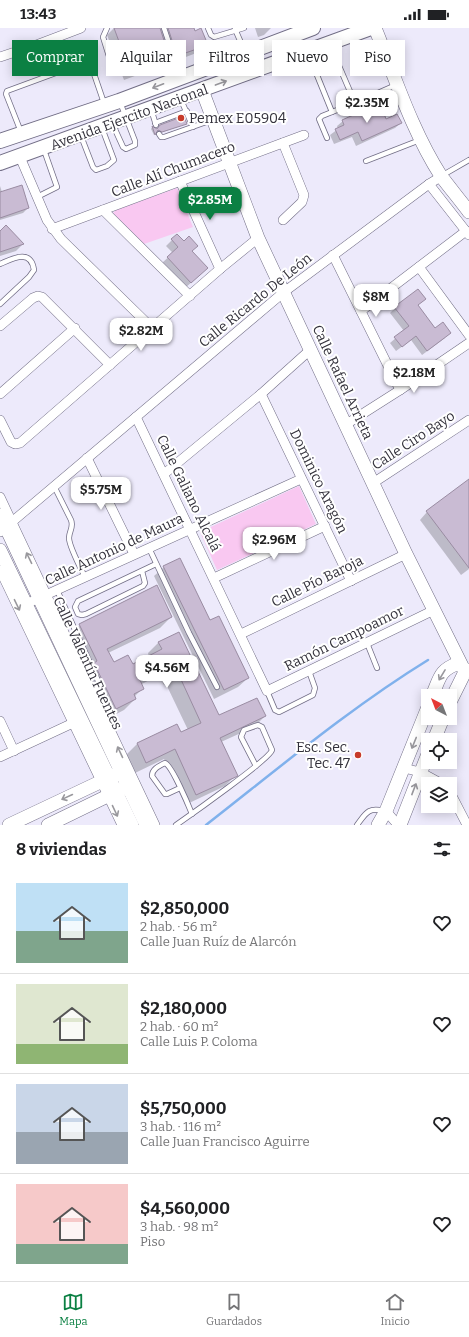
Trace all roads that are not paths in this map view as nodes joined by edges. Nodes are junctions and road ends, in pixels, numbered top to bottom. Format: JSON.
{"nodes":[{"id":1,"x":81,"y":28,"type":"edge"},
{"id":2,"x":107,"y":28,"type":"edge"},
{"id":3,"x":164,"y":28,"type":"edge"},
{"id":4,"x":208,"y":28,"type":"edge"},
{"id":5,"x":244,"y":28,"type":"edge"},
{"id":6,"x":371,"y":28,"type":"edge"},
{"id":7,"x":375,"y":28,"type":"edge"},
{"id":8,"x":235,"y":29,"type":"edge"},
{"id":9,"x":307,"y":29,"type":"edge"},
{"id":10,"x":240,"y":40,"type":"edge"},
{"id":11,"x":337,"y":40,"type":"edge"},
{"id":12,"x":264,"y":46,"type":"edge"},
{"id":13,"x":106,"y":47,"type":"edge"},
{"id":14,"x":0,"y":57,"type":"edge"},
{"id":15,"x":272,"y":64,"type":"edge"},
{"id":16,"x":194,"y":73,"type":"edge"},
{"id":17,"x":342,"y":73,"type":"edge"},
{"id":18,"x":318,"y":76,"type":"edge"},
{"id":19,"x":181,"y":78,"type":"junction"},
{"id":20,"x":398,"y":84,"type":"junction"},
{"id":21,"x":202,"y":90,"type":"junction"},
{"id":22,"x":181,"y":98,"type":"junction"},
{"id":23,"x":119,"y":101,"type":"junction"},
{"id":24,"x":355,"y":103,"type":"junction"},
{"id":25,"x":105,"y":105,"type":"junction"},
{"id":26,"x":151,"y":109,"type":"junction"},
{"id":27,"x":187,"y":111,"type":"junction"},
{"id":28,"x":332,"y":112,"type":"junction"},
{"id":29,"x":127,"y":118,"type":"junction"},
{"id":30,"x":214,"y":120,"type":"junction"},
{"id":31,"x":107,"y":125,"type":"junction"},
{"id":32,"x":193,"y":127,"type":"junction"},
{"id":33,"x":22,"y":134,"type":"junction"},
{"id":34,"x":159,"y":134,"type":"dead end"},
{"id":35,"x":80,"y":135,"type":"junction"},
{"id":36,"x":304,"y":135,"type":"dead end"},
{"id":37,"x":327,"y":138,"type":"dead end"},
{"id":38,"x":421,"y":139,"type":"junction"},
{"id":39,"x":0,"y":141,"type":"edge"},
{"id":40,"x":283,"y":143,"type":"junction"},
{"id":41,"x":43,"y":148,"type":"junction"},
{"id":42,"x":20,"y":157,"type":"junction"},
{"id":43,"x":469,"y":160,"type":"edge"},
{"id":44,"x":366,"y":161,"type":"dead end"},
{"id":45,"x":230,"y":162,"type":"junction"},
{"id":46,"x":0,"y":163,"type":"edge"},
{"id":47,"x":442,"y":176,"type":"junction"},
{"id":48,"x":180,"y":181,"type":"junction"},
{"id":49,"x":429,"y":184,"type":"junction"},
{"id":50,"x":37,"y":197,"type":"junction"},
{"id":51,"x":103,"y":210,"type":"junction"},
{"id":52,"x":469,"y":212,"type":"edge"},
{"id":53,"x":283,"y":220,"type":"dead end"},
{"id":54,"x":52,"y":229,"type":"junction"},
{"id":55,"x":468,"y":233,"type":"edge"},
{"id":56,"x":258,"y":238,"type":"junction"},
{"id":57,"x":334,"y":255,"type":"junction"},
{"id":58,"x":0,"y":264,"type":"edge"},
{"id":59,"x":419,"y":267,"type":"junction"},
{"id":60,"x":220,"y":269,"type":"junction"},
{"id":61,"x":284,"y":292,"type":"junction"},
{"id":62,"x":190,"y":296,"type":"junction"},
{"id":63,"x":0,"y":304,"type":"edge"},
{"id":64,"x":361,"y":311,"type":"junction"},
{"id":65,"x":0,"y":326,"type":"edge"},
{"id":66,"x":75,"y":328,"type":"junction"},
{"id":67,"x":152,"y":328,"type":"junction"},
{"id":68,"x":469,"y":335,"type":"edge"},
{"id":69,"x":469,"y":343,"type":"edge"},
{"id":70,"x":310,"y":350,"type":"junction"},
{"id":71,"x":110,"y":365,"type":"junction"},
{"id":72,"x":400,"y":390,"type":"junction"},
{"id":73,"x":0,"y":394,"type":"edge"},
{"id":74,"x":261,"y":394,"type":"junction"},
{"id":75,"x":136,"y":416,"type":"junction"},
{"id":76,"x":0,"y":420,"type":"edge"},
{"id":77,"x":469,"y":420,"type":"edge"},
{"id":78,"x":345,"y":425,"type":"junction"},
{"id":79,"x":87,"y":458,"type":"junction"},
{"id":80,"x":164,"y":474,"type":"junction"},
{"id":81,"x":301,"y":479,"type":"junction"},
{"id":82,"x":373,"y":483,"type":"junction"},
{"id":83,"x":54,"y":486,"type":"junction"},
{"id":84,"x":0,"y":496,"type":"edge"},
{"id":85,"x":0,"y":515,"type":"edge"},
{"id":86,"x":325,"y":526,"type":"junction"},
{"id":87,"x":6,"y":527,"type":"edge"},
{"id":88,"x":190,"y":529,"type":"junction"},
{"id":89,"x":149,"y":548,"type":"junction"},
{"id":90,"x":0,"y":550,"type":"edge"},
{"id":91,"x":134,"y":554,"type":"junction"},
{"id":92,"x":406,"y":554,"type":"junction"},
{"id":93,"x":156,"y":564,"type":"junction"},
{"id":94,"x":0,"y":570,"type":"edge"},
{"id":95,"x":142,"y":571,"type":"junction"},
{"id":96,"x":85,"y":577,"type":"junction"},
{"id":97,"x":214,"y":578,"type":"junction"},
{"id":98,"x":351,"y":581,"type":"junction"},
{"id":99,"x":57,"y":590,"type":"junction"},
{"id":100,"x":44,"y":597,"type":"junction"},
{"id":101,"x":26,"y":604,"type":"junction"},
{"id":102,"x":434,"y":610,"type":"junction"},
{"id":103,"x":241,"y":634,"type":"junction"},
{"id":104,"x":366,"y":643,"type":"junction"},
{"id":105,"x":52,"y":657,"type":"junction"},
{"id":106,"x":377,"y":668,"type":"dead end"},
{"id":107,"x":309,"y":671,"type":"junction"},
{"id":108,"x":466,"y":672,"type":"edge"},
{"id":109,"x":50,"y":675,"type":"junction"},
{"id":110,"x":217,"y":687,"type":"dead end"},
{"id":111,"x":435,"y":689,"type":"edge"},
{"id":112,"x":457,"y":689,"type":"edge"},
{"id":113,"x":267,"y":691,"type":"junction"},
{"id":114,"x":88,"y":692,"type":"junction"},
{"id":115,"x":72,"y":699,"type":"junction"},
{"id":116,"x":0,"y":720,"type":"edge"},
{"id":117,"x":73,"y":723,"type":"junction"},
{"id":118,"x":421,"y":725,"type":"edge"},
{"id":119,"x":14,"y":751,"type":"junction"},
{"id":120,"x":0,"y":758,"type":"edge"},
{"id":121,"x":256,"y":766,"type":"junction"},
{"id":122,"x":404,"y":768,"type":"junction"},
{"id":123,"x":421,"y":769,"type":"edge"},
{"id":124,"x":420,"y":772,"type":"junction"},
{"id":125,"x":115,"y":775,"type":"junction"},
{"id":126,"x":429,"y":777,"type":"edge"},
{"id":127,"x":180,"y":788,"type":"junction"},
{"id":128,"x":122,"y":789,"type":"junction"},
{"id":129,"x":457,"y":806,"type":"edge"},
{"id":130,"x":386,"y":811,"type":"junction"},
{"id":131,"x":192,"y":814,"type":"junction"},
{"id":132,"x":9,"y":825,"type":"edge"},
{"id":133,"x":48,"y":825,"type":"edge"},
{"id":134,"x":122,"y":825,"type":"edge"},
{"id":135,"x":132,"y":825,"type":"edge"},
{"id":136,"x":146,"y":825,"type":"edge"},
{"id":137,"x":155,"y":825,"type":"edge"},
{"id":138,"x":176,"y":825,"type":"edge"},
{"id":139,"x":357,"y":825,"type":"edge"},
{"id":140,"x":378,"y":825,"type":"edge"},
{"id":141,"x":399,"y":825,"type":"edge"},
{"id":142,"x":467,"y":825,"type":"edge"}],
"edges":[{"from":1,"to":14,"type":"street"},
{"from":2,"to":13,"type":"lane"},
{"from":3,"to":19,"type":"lane"},
{"from":4,"to":8,"type":"lane"},
{"from":5,"to":8,"type":"lane"},
{"from":6,"to":11,"type":"main road","name":"Avenida Ejercito Nacional"},
{"from":7,"to":20,"type":"street"},
{"from":8,"to":10,"type":"lane"},
{"from":9,"to":12,"type":"main road","name":"Avenida Ejercito Nacional"},
{"from":21,"to":15,"type":"main road","name":"Avenida Ejercito Nacional","one_way":true},
{"from":16,"to":19,"type":"main road","name":"Avenida Ejercito Nacional"},
{"from":17,"to":24,"type":"lane"},
{"from":18,"to":28,"type":"lane"},
{"from":19,"to":23,"type":"main road","name":"Avenida Ejercito Nacional","one_way":true},
{"from":20,"to":24,"type":"lane"},
{"from":20,"to":38,"type":"street"},
{"from":21,"to":22,"type":"main road","name":"Avenida Ejercito Nacional"},
{"from":21,"to":30,"type":"street","name":"Calle Rafael Arrieta"},
{"from":22,"to":26,"type":"main road","name":"Avenida Ejercito Nacional"},
{"from":22,"to":27,"type":"lane"},
{"from":23,"to":25,"type":"main road","name":"Avenida Ejercito Nacional"},
{"from":23,"to":29,"type":"lane"},
{"from":24,"to":28,"type":"lane"},
{"from":25,"to":33,"type":"main road","name":"Avenida Ejercito Nacional"},
{"from":25,"to":33,"type":"lane"},
{"from":26,"to":27,"type":"lane"},
{"from":26,"to":29,"type":"main road","name":"Avenida Ejercito Nacional"},
{"from":27,"to":32,"type":"lane"},
{"from":28,"to":37,"type":"lane"},
{"from":29,"to":31,"type":"main road","name":"Avenida Ejercito Nacional"},
{"from":29,"to":31,"type":"lane"},
{"from":30,"to":32,"type":"lane"},
{"from":30,"to":45,"type":"street","name":"Calle Rafael Arrieta"},
{"from":31,"to":35,"type":"main road","name":"Avenida Ejercito Nacional"},
{"from":31,"to":35,"type":"lane"},
{"from":32,"to":34,"type":"lane"},
{"from":33,"to":39,"type":"main road","name":"Avenida Ejercito Nacional"},
{"from":35,"to":41,"type":"main road","name":"Avenida Ejercito Nacional"},
{"from":36,"to":40,"type":"street","name":"Calle Alí Chumacero"},
{"from":38,"to":44,"type":"lane"},
{"from":38,"to":47,"type":"street"},
{"from":40,"to":45,"type":"street","name":"Calle Alí Chumacero"},
{"from":40,"to":53,"type":"street"},
{"from":41,"to":42,"type":"main road","name":"Avenida Ejercito Nacional"},
{"from":41,"to":50,"type":"lane"},
{"from":42,"to":46,"type":"main road","name":"Avenida Ejercito Nacional"},
{"from":42,"to":50,"type":"street"},
{"from":43,"to":47,"type":"lane"},
{"from":45,"to":48,"type":"street","name":"Calle Alí Chumacero"},
{"from":45,"to":56,"type":"street","name":"Calle Rafael Arrieta"},
{"from":47,"to":49,"type":"street","name":"Calle Ricardo De León"},
{"from":47,"to":52,"type":"street"},
{"from":48,"to":51,"type":"street","name":"Calle Alí Chumacero"},
{"from":48,"to":60,"type":"street"},
{"from":49,"to":55,"type":"street"},
{"from":49,"to":57,"type":"street","name":"Calle Ricardo De León"},
{"from":50,"to":54,"type":"street"},
{"from":51,"to":54,"type":"street","name":"Calle Alí Chumacero"},
{"from":51,"to":62,"type":"street"},
{"from":54,"to":67,"type":"street"},
{"from":55,"to":59,"type":"street"},
{"from":56,"to":60,"type":"street"},
{"from":56,"to":61,"type":"street","name":"Calle Rafael Arrieta"},
{"from":57,"to":61,"type":"street","name":"Calle Ricardo De León"},
{"from":57,"to":64,"type":"street"},
{"from":58,"to":63,"type":"lane"},
{"from":59,"to":64,"type":"street"},
{"from":59,"to":68,"type":"street"},
{"from":60,"to":62,"type":"street"},
{"from":61,"to":70,"type":"street","name":"Calle Rafael Arrieta"},
{"from":61,"to":75,"type":"street","name":"Calle Ricardo De León"},
{"from":62,"to":67,"type":"street"},
{"from":64,"to":72,"type":"street"},
{"from":65,"to":66,"type":"street"},
{"from":66,"to":71,"type":"street"},
{"from":66,"to":73,"type":"street"},
{"from":67,"to":71,"type":"street"},
{"from":69,"to":72,"type":"street"},
{"from":70,"to":74,"type":"street"},
{"from":70,"to":78,"type":"street","name":"Calle Rafael Arrieta"},
{"from":71,"to":76,"type":"street"},
{"from":72,"to":78,"type":"street"},
{"from":74,"to":80,"type":"street"},
{"from":74,"to":81,"type":"street","name":"Dominico Aragón"},
{"from":75,"to":79,"type":"street","name":"Calle Ricardo De León"},
{"from":75,"to":80,"type":"street","name":"Calle Galiano Alcalá"},
{"from":77,"to":82,"type":"street","name":"Calle Ciro Bayo"},
{"from":78,"to":82,"type":"street","name":"Calle Rafael Arrieta"},
{"from":79,"to":83,"type":"street","name":"Calle Ricardo De León"},
{"from":79,"to":91,"type":"street"},
{"from":80,"to":88,"type":"street","name":"Calle Galiano Alcalá"},
{"from":81,"to":86,"type":"street","name":"Dominico Aragón"},
{"from":81,"to":88,"type":"street","name":"Calle Antonio de Maura"},
{"from":82,"to":92,"type":"street","name":"Calle Rafael Arrieta"},
{"from":83,"to":87,"type":"street","name":"Calle Ricardo De León"},
{"from":83,"to":96,"type":"lane"},
{"from":84,"to":87,"type":"street"},
{"from":85,"to":87,"type":"street","name":"Calle Valentín Fuentes"},
{"from":86,"to":97,"type":"street"},
{"from":86,"to":98,"type":"street","name":"Dominico Aragón"},
{"from":100,"to":87,"type":"street","name":"Calle Valentín Fuentes","one_way":true},
{"from":88,"to":89,"type":"street","name":"Calle Antonio de Maura"},
{"from":88,"to":97,"type":"street","name":"Calle Galiano Alcalá"},
{"from":89,"to":91,"type":"street","name":"Calle Antonio de Maura"},
{"from":89,"to":93,"type":"lane"},
{"from":90,"to":101,"type":"street","name":"Calle Valentín Fuentes"},
{"from":91,"to":96,"type":"street","name":"Calle Antonio de Maura"},
{"from":92,"to":98,"type":"street","name":"Calle Pío Baroja"},
{"from":92,"to":102,"type":"street","name":"Calle Rafael Arrieta"},
{"from":93,"to":95,"type":"lane"},
{"from":93,"to":110,"type":"lane"},
{"from":94,"to":109,"type":"street","one_way":true},
{"from":95,"to":95,"type":"lane"},
{"from":96,"to":99,"type":"street","name":"Calle Antonio de Maura"},
{"from":97,"to":103,"type":"street","name":"Calle Galiano Alcalá"},
{"from":98,"to":103,"type":"street","name":"Calle Pío Baroja"},
{"from":99,"to":100,"type":"street","name":"Calle Antonio de Maura"},
{"from":99,"to":114,"type":"lane"},
{"from":100,"to":101,"type":"street","name":"Calle Antonio de Maura"},
{"from":100,"to":114,"type":"street","name":"Calle Valentín Fuentes"},
{"from":101,"to":105,"type":"street","name":"Calle Valentín Fuentes"},
{"from":102,"to":104,"type":"street","name":"Ramón Campoamor"},
{"from":102,"to":108,"type":"street","name":"Calle Rafael Arrieta"},
{"from":103,"to":113,"type":"street","name":"Calle Galiano Alcalá"},
{"from":104,"to":106,"type":"lane"},
{"from":104,"to":107,"type":"street","name":"Ramón Campoamor"},
{"from":105,"to":109,"type":"street"},
{"from":105,"to":115,"type":"street","name":"Calle Valentín Fuentes"},
{"from":107,"to":113,"type":"street","name":"Ramón Campoamor"},
{"from":107,"to":113,"type":"lane"},
{"from":108,"to":111,"type":"street","one_way":true},
{"from":108,"to":112,"type":"street"},
{"from":109,"to":117,"type":"street"},
{"from":114,"to":115,"type":"lane"},
{"from":125,"to":114,"type":"street","name":"Calle Valentín Fuentes","one_way":true},
{"from":115,"to":125,"type":"street","name":"Calle Valentín Fuentes"},
{"from":116,"to":119,"type":"street"},
{"from":117,"to":119,"type":"street"},
{"from":117,"to":125,"type":"street"},
{"from":118,"to":122,"type":"street","one_way":true},
{"from":119,"to":120,"type":"street"},
{"from":121,"to":121,"type":"lane"},
{"from":121,"to":131,"type":"lane"},
{"from":122,"to":124,"type":"street"},
{"from":122,"to":130,"type":"street"},
{"from":123,"to":124,"type":"street"},
{"from":124,"to":126,"type":"street"},
{"from":141,"to":124,"type":"street","one_way":true},
{"from":125,"to":128,"type":"street","name":"Calle Valentín Fuentes"},
{"from":125,"to":128,"type":"street"},
{"from":125,"to":132,"type":"street","one_way":true},
{"from":127,"to":127,"type":"lane"},
{"from":127,"to":131,"type":"lane"},
{"from":128,"to":133,"type":"street"},
{"from":128,"to":134,"type":"street","one_way":true},
{"from":128,"to":135,"type":"street","name":"Calle Valentín Fuentes"},
{"from":128,"to":136,"type":"street","name":"Calle Valentín Fuentes"},
{"from":128,"to":137,"type":"street"},
{"from":129,"to":142,"type":"street"},
{"from":130,"to":139,"type":"lane"},
{"from":130,"to":140,"type":"street"},
{"from":130,"to":141,"type":"street"},
{"from":131,"to":138,"type":"lane"}]}
